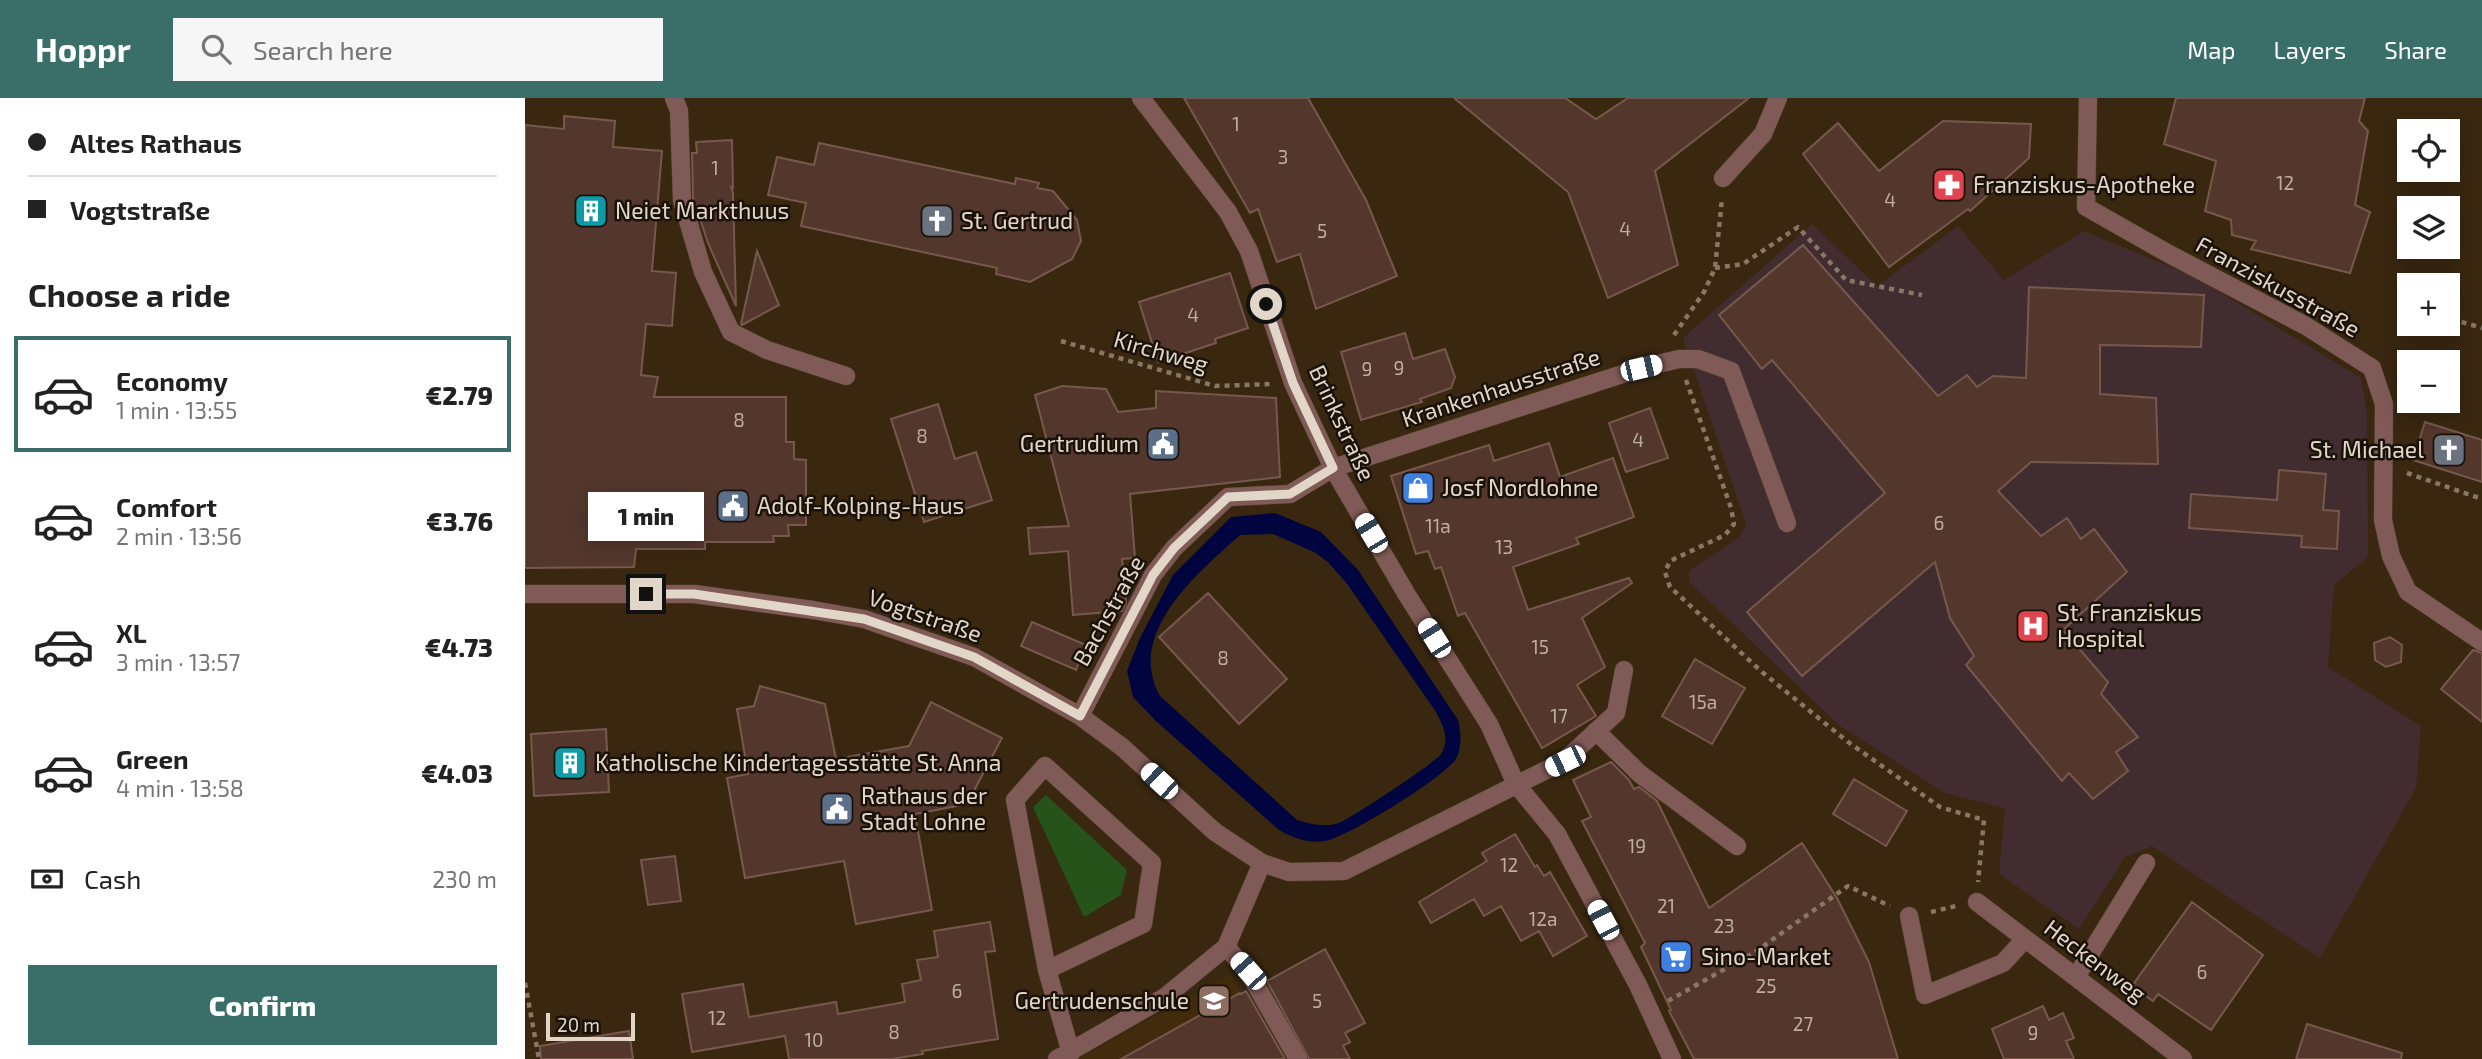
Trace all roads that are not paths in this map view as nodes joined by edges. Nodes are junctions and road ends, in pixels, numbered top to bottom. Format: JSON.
{"nodes":[{"id":1,"x":674,"y":98,"type":"edge"},
{"id":2,"x":1140,"y":98,"type":"edge"},
{"id":3,"x":1778,"y":98,"type":"edge"},
{"id":4,"x":2088,"y":98,"type":"edge"},
{"id":5,"x":1724,"y":178,"type":"road end"},
{"id":6,"x":846,"y":376,"type":"dead end"},
{"id":7,"x":1333,"y":468,"type":"junction"},
{"id":8,"x":1787,"y":523,"type":"dead end"},
{"id":9,"x":525,"y":594,"type":"edge"},
{"id":10,"x":2482,"y":642,"type":"edge"},
{"id":11,"x":1624,"y":670,"type":"dead end"},
{"id":12,"x":1080,"y":716,"type":"junction"},
{"id":13,"x":1596,"y":731,"type":"junction"},
{"id":14,"x":1516,"y":784,"type":"junction"},
{"id":15,"x":1737,"y":846,"type":"dead end"},
{"id":16,"x":1262,"y":863,"type":"junction"},
{"id":17,"x":2147,"y":863,"type":"dead end"},
{"id":18,"x":1976,"y":902,"type":"road end"},
{"id":19,"x":1909,"y":916,"type":"road end"},
{"id":20,"x":2025,"y":939,"type":"junction"},
{"id":21,"x":1226,"y":947,"type":"junction"},
{"id":22,"x":1047,"y":970,"type":"junction"},
{"id":23,"x":2076,"y":977,"type":"junction"},
{"id":24,"x":1064,"y":1056,"type":"edge"},
{"id":25,"x":1298,"y":1059,"type":"edge"},
{"id":26,"x":1672,"y":1059,"type":"edge"},
{"id":27,"x":2183,"y":1059,"type":"edge"}],
"edges":[{"from":1,"to":6,"type":"street"},
{"from":2,"to":7,"type":"street","name":"Brinkstraße"},
{"from":3,"to":5,"type":"street"},
{"from":4,"to":10,"type":"street","name":"Franziskusstraße"},
{"from":7,"to":8,"type":"street","name":"Krankenhausstraße"},
{"from":7,"to":12,"type":"street","name":"Bachstraße"},
{"from":7,"to":14,"type":"street","name":"Brinkstraße"},
{"from":9,"to":12,"type":"street","name":"Vogtstraße"},
{"from":11,"to":13,"type":"street","name":"Vogtstraße"},
{"from":12,"to":16,"type":"street","name":"Vogtstraße"},
{"from":13,"to":14,"type":"street","name":"Vogtstraße"},
{"from":13,"to":15,"type":"street"},
{"from":14,"to":16,"type":"street","name":"Vogtstraße"},
{"from":14,"to":26,"type":"street","name":"Brinkstraße"},
{"from":16,"to":21,"type":"street"},
{"from":17,"to":23,"type":"street"},
{"from":18,"to":20,"type":"street","name":"Heckenweg"},
{"from":19,"to":20,"type":"street"},
{"from":20,"to":23,"type":"street","name":"Heckenweg"},
{"from":21,"to":24,"type":"street"},
{"from":21,"to":25,"type":"street"},
{"from":22,"to":22,"type":"street"},
{"from":22,"to":24,"type":"street"},
{"from":23,"to":27,"type":"street","name":"Heckenweg"}]}
